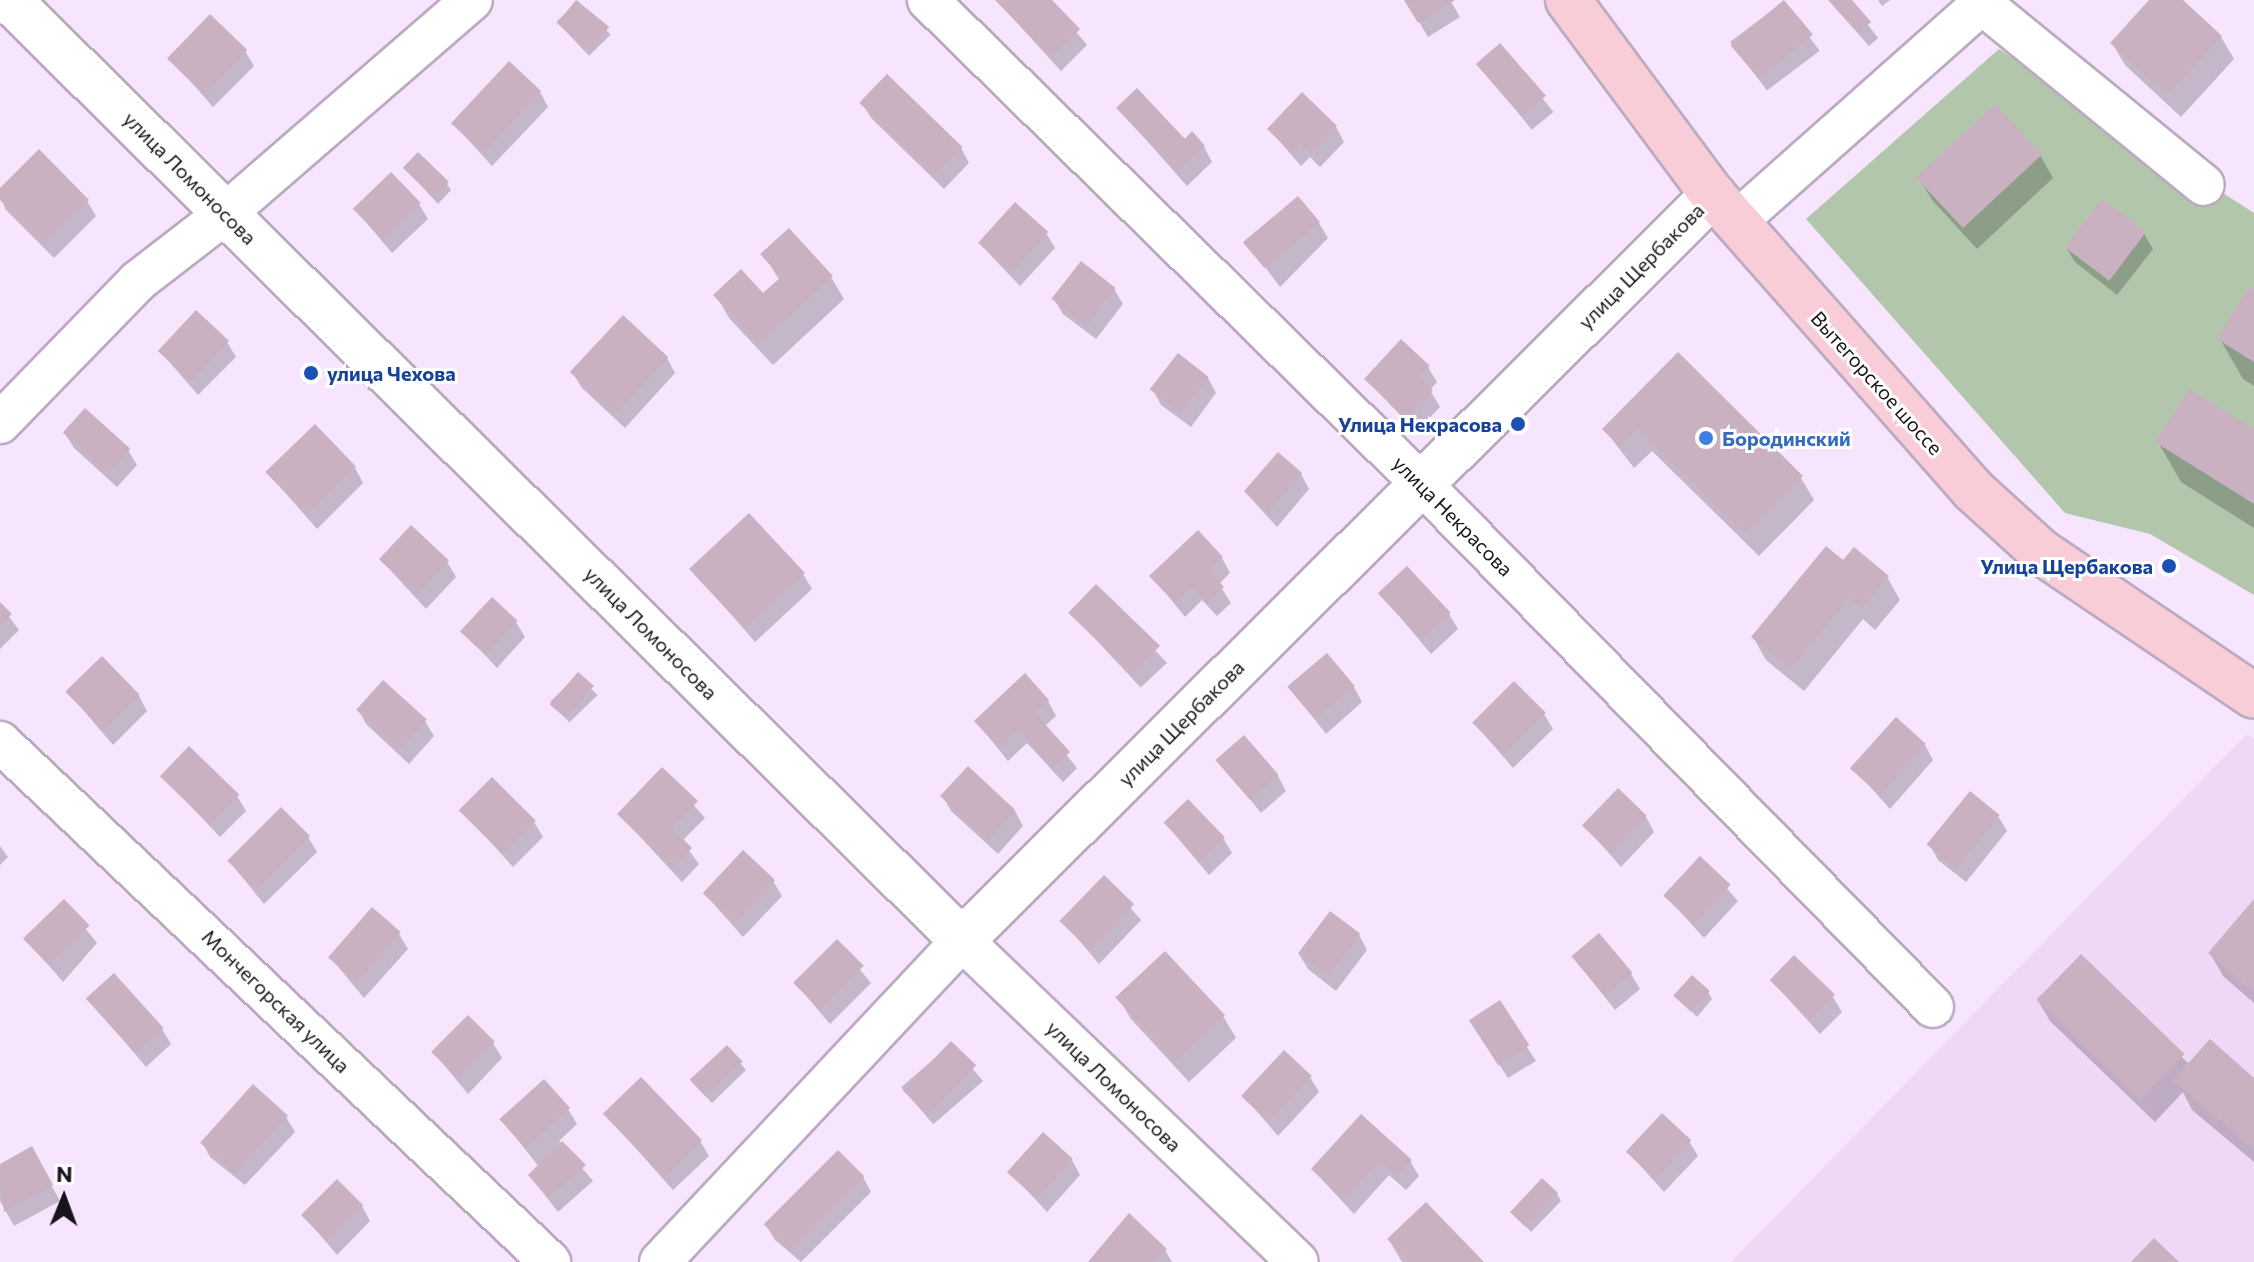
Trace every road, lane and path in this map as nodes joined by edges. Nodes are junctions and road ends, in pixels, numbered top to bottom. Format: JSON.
{"nodes":[{"id":1,"x":9,"y":0,"type":"edge"},
{"id":2,"x":472,"y":0,"type":"edge"},
{"id":3,"x":928,"y":0,"type":"edge"},
{"id":4,"x":1568,"y":0,"type":"edge"},
{"id":5,"x":1984,"y":2,"type":"edge"},
{"id":6,"x":2204,"y":185,"type":"dead end"},
{"id":7,"x":1724,"y":208,"type":"junction"},
{"id":8,"x":226,"y":213,"type":"junction"},
{"id":9,"x":0,"y":423,"type":"edge"},
{"id":10,"x":1422,"y":484,"type":"junction"},
{"id":11,"x":2254,"y":696,"type":"edge"},
{"id":12,"x":0,"y":742,"type":"edge"},
{"id":13,"x":962,"y":940,"type":"junction"},
{"id":14,"x":1933,"y":1007,"type":"dead end"},
{"id":15,"x":550,"y":1262,"type":"edge"},
{"id":16,"x":660,"y":1262,"type":"edge"},
{"id":17,"x":1298,"y":1262,"type":"edge"}],
"edges":[{"from":1,"to":8,"type":"street","name":"улица Ломоносова"},
{"from":2,"to":8,"type":"street"},
{"from":3,"to":10,"type":"street","name":"улица Некрасова"},
{"from":4,"to":7,"type":"main road","name":"Вытегорское шоссе"},
{"from":5,"to":6,"type":"street"},
{"from":5,"to":7,"type":"street","name":"улица Щербакова"},
{"from":7,"to":10,"type":"street","name":"улица Щербакова"},
{"from":7,"to":11,"type":"main road","name":"Вытегорское шоссе"},
{"from":8,"to":9,"type":"street"},
{"from":8,"to":13,"type":"street","name":"улица Ломоносова"},
{"from":10,"to":13,"type":"street","name":"улица Щербакова"},
{"from":10,"to":14,"type":"street","name":"улица Некрасова"},
{"from":12,"to":15,"type":"street","name":"Мончегорская улица"},
{"from":13,"to":16,"type":"street","name":"улица Щербакова"},
{"from":13,"to":17,"type":"street","name":"улица Ломоносова"}]}
